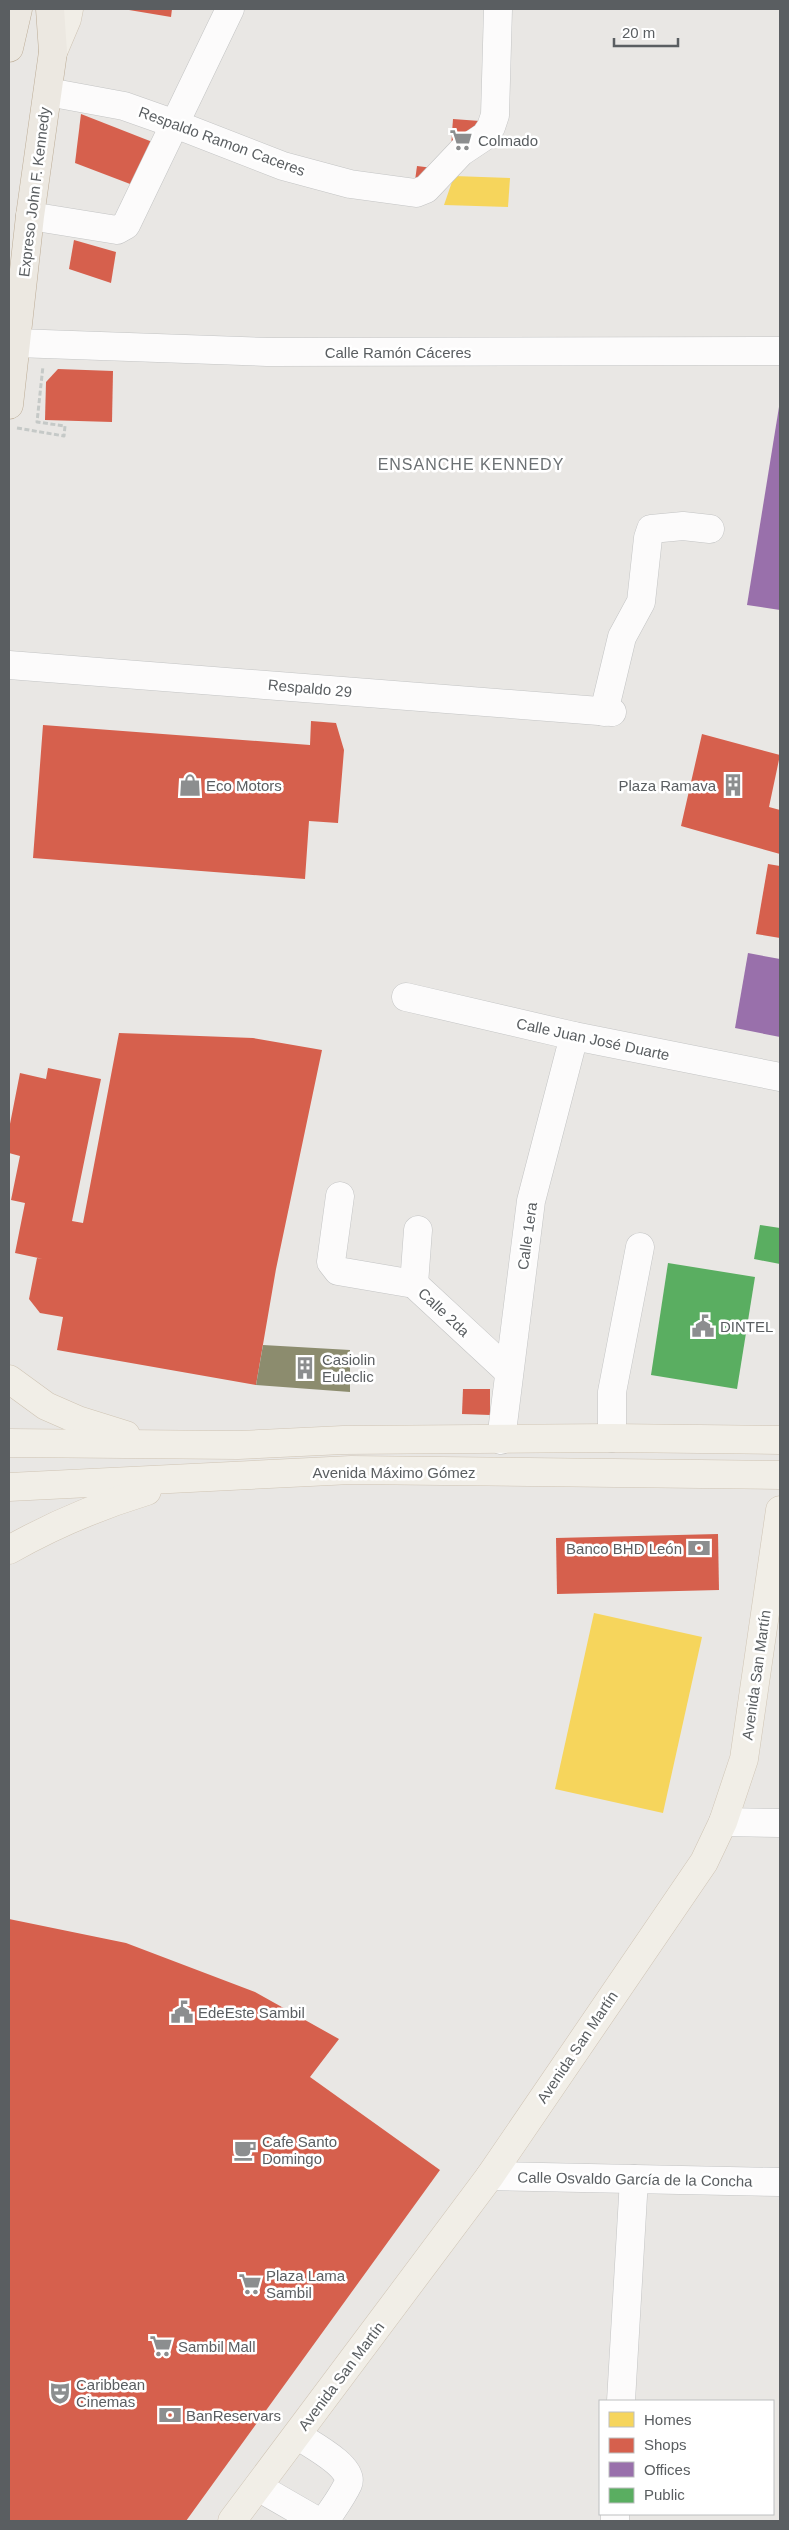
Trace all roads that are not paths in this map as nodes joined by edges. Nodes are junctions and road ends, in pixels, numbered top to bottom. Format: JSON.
{"nodes":[{"id":1,"x":18,"y":9,"type":"edge"},
{"id":2,"x":50,"y":9,"type":"edge"},
{"id":3,"x":69,"y":9,"type":"edge"},
{"id":4,"x":230,"y":9,"type":"edge"},
{"id":5,"x":498,"y":9,"type":"edge"},
{"id":6,"x":9,"y":48,"type":"edge"},
{"id":7,"x":53,"y":52,"type":"junction"},
{"id":8,"x":48,"y":92,"type":"junction"},
{"id":9,"x":175,"y":124,"type":"junction"},
{"id":10,"x":30,"y":216,"type":"junction"},
{"id":11,"x":16,"y":343,"type":"junction"},
{"id":12,"x":780,"y":351,"type":"edge"},
{"id":13,"x":9,"y":405,"type":"edge"},
{"id":14,"x":710,"y":529,"type":"dead end"},
{"id":15,"x":9,"y":665,"type":"edge"},
{"id":16,"x":406,"y":997,"type":"dead end"},
{"id":17,"x":574,"y":1036,"type":"junction"},
{"id":18,"x":780,"y":1077,"type":"edge"},
{"id":19,"x":340,"y":1196,"type":"dead end"},
{"id":20,"x":418,"y":1230,"type":"dead end"},
{"id":21,"x":640,"y":1247,"type":"dead end"},
{"id":22,"x":414,"y":1284,"type":"junction"},
{"id":23,"x":509,"y":1372,"type":"junction"},
{"id":24,"x":9,"y":1379,"type":"edge"},
{"id":25,"x":612,"y":1438,"type":"junction"},
{"id":26,"x":502,"y":1440,"type":"junction"},
{"id":27,"x":780,"y":1440,"type":"edge"},
{"id":28,"x":9,"y":1442,"type":"edge"},
{"id":29,"x":172,"y":1444,"type":"junction"},
{"id":30,"x":780,"y":1475,"type":"edge"},
{"id":31,"x":186,"y":1479,"type":"junction"},
{"id":32,"x":9,"y":1487,"type":"edge"},
{"id":33,"x":780,"y":1510,"type":"edge"},
{"id":34,"x":9,"y":1550,"type":"edge"},
{"id":35,"x":773,"y":1595,"type":"edge"},
{"id":36,"x":723,"y":1822,"type":"junction"},
{"id":37,"x":780,"y":1823,"type":"edge"},
{"id":38,"x":490,"y":2176,"type":"junction"},
{"id":39,"x":634,"y":2179,"type":"junction"},
{"id":40,"x":780,"y":2182,"type":"edge"},
{"id":41,"x":621,"y":2400,"type":"edge"},
{"id":42,"x":297,"y":2435,"type":"junction"},
{"id":43,"x":258,"y":2488,"type":"junction"},
{"id":44,"x":232,"y":2521,"type":"edge"},
{"id":45,"x":317,"y":2521,"type":"edge"},
{"id":46,"x":324,"y":2521,"type":"edge"}],
"edges":[{"from":1,"to":6,"type":"highway"},
{"from":2,"to":7,"type":"highway","name":"Expreso John F. Kennedy"},
{"from":3,"to":7,"type":"main road"},
{"from":4,"to":9,"type":"street"},
{"from":5,"to":9,"type":"street","name":"Respaldo Ramon Caceres"},
{"from":7,"to":8,"type":"highway","name":"Expreso John F. Kennedy"},
{"from":8,"to":9,"type":"street","name":"Respaldo Ramon Caceres"},
{"from":8,"to":10,"type":"highway","name":"Expreso John F. Kennedy"},
{"from":9,"to":10,"type":"street"},
{"from":10,"to":11,"type":"highway","name":"Expreso John F. Kennedy"},
{"from":11,"to":12,"type":"street","name":"Calle Ramón Cáceres"},
{"from":11,"to":13,"type":"highway","name":"Expreso John F. Kennedy"},
{"from":14,"to":15,"type":"street","name":"Respaldo 29"},
{"from":16,"to":17,"type":"street","name":"Calle Juan José Duarte"},
{"from":17,"to":18,"type":"street","name":"Calle Juan José Duarte"},
{"from":17,"to":23,"type":"street","name":"Calle 1era"},
{"from":19,"to":22,"type":"street","name":"Calle 2da"},
{"from":20,"to":22,"type":"street"},
{"from":21,"to":25,"type":"street"},
{"from":22,"to":23,"type":"street","name":"Calle 2da"},
{"from":23,"to":26,"type":"street","name":"Calle 1era"},
{"from":24,"to":29,"type":"main road"},
{"from":25,"to":26,"type":"main road","name":"Avenida Máximo Gómez"},
{"from":25,"to":27,"type":"main road","name":"Avenida Máximo Gómez"},
{"from":26,"to":29,"type":"main road","name":"Avenida Máximo Gómez"},
{"from":28,"to":29,"type":"main road","name":"Avenida Máximo Gómez"},
{"from":30,"to":31,"type":"main road","name":"Avenida Máximo Gómez"},
{"from":31,"to":32,"type":"main road","name":"Avenida Máximo Gómez"},
{"from":31,"to":34,"type":"main road"},
{"from":33,"to":35,"type":"main road","name":"Avenida San Martín"},
{"from":35,"to":36,"type":"main road","name":"Avenida San Martín"},
{"from":36,"to":37,"type":"street"},
{"from":36,"to":38,"type":"main road","name":"Avenida San Martín"},
{"from":38,"to":39,"type":"street","name":"Calle Osvaldo García de la Concha"},
{"from":38,"to":42,"type":"main road","name":"Avenida San Martín"},
{"from":39,"to":40,"type":"street","name":"Calle Osvaldo García de la Concha"},
{"from":39,"to":41,"type":"street"},
{"from":42,"to":43,"type":"main road","name":"Avenida San Martín"},
{"from":42,"to":46,"type":"street"},
{"from":43,"to":44,"type":"main road","name":"Avenida San Martín"},
{"from":43,"to":45,"type":"street"}]}
